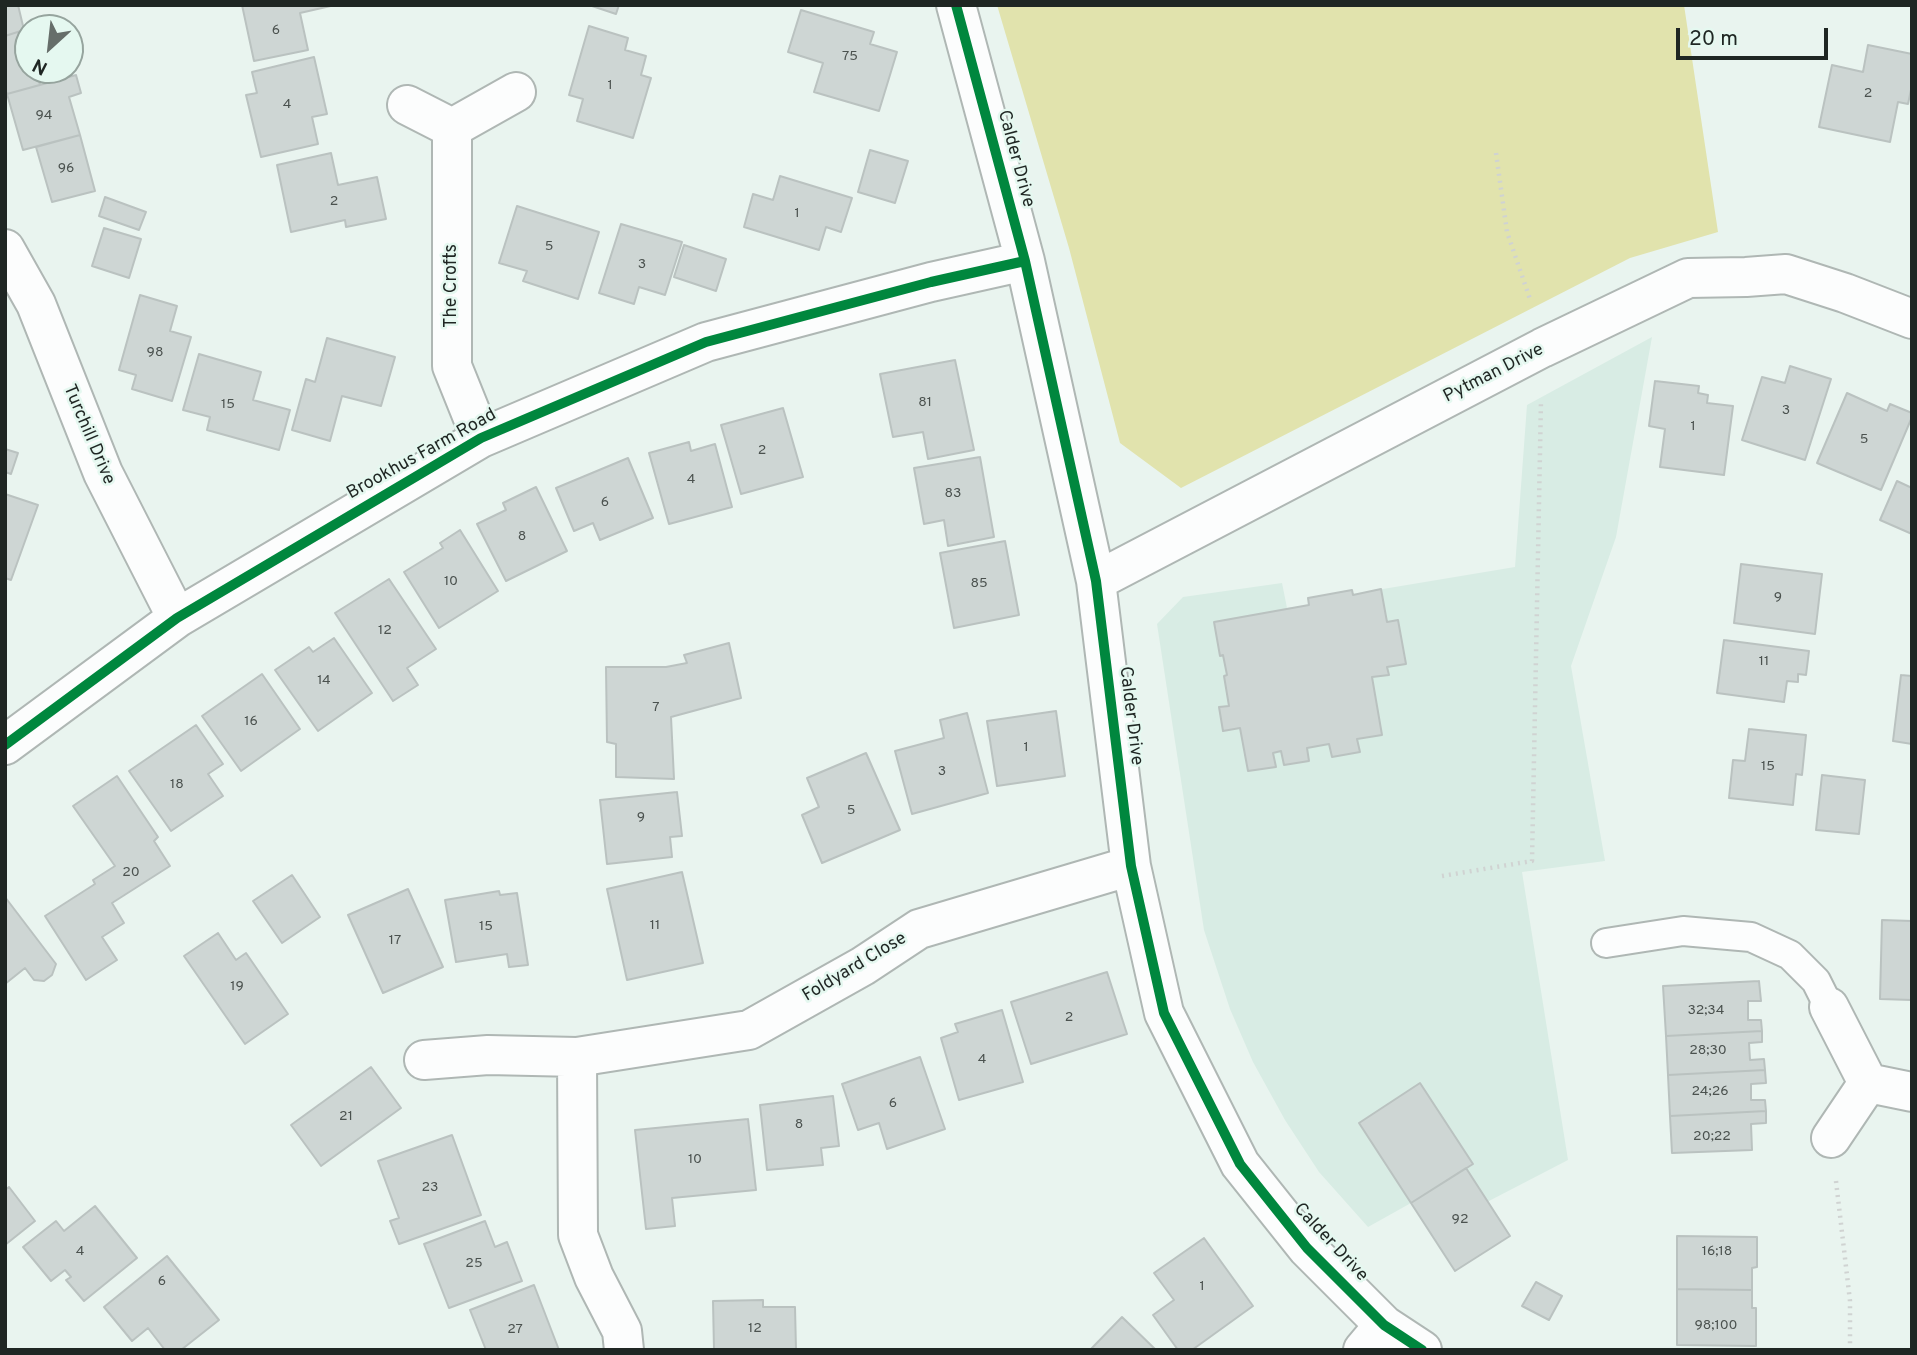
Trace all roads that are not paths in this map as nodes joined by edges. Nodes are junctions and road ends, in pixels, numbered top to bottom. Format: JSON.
{"nodes":[{"id":1,"x":956,"y":5,"type":"edge"},
{"id":2,"x":516,"y":92,"type":"dead end"},
{"id":3,"x":407,"y":105,"type":"dead end"},
{"id":4,"x":452,"y":128,"type":"junction"},
{"id":5,"x":5,"y":249,"type":"edge"},
{"id":6,"x":1025,"y":261,"type":"junction"},
{"id":7,"x":1912,"y":320,"type":"edge"},
{"id":8,"x":481,"y":438,"type":"junction"},
{"id":9,"x":1096,"y":581,"type":"junction"},
{"id":10,"x":177,"y":618,"type":"junction"},
{"id":11,"x":5,"y":745,"type":"edge"},
{"id":12,"x":1131,"y":866,"type":"junction"},
{"id":13,"x":1606,"y":943,"type":"dead end"},
{"id":14,"x":1829,"y":1007,"type":"joint"},
{"id":15,"x":577,"y":1057,"type":"junction"},
{"id":16,"x":424,"y":1060,"type":"dead end"},
{"id":17,"x":1868,"y":1083,"type":"junction"},
{"id":18,"x":1912,"y":1092,"type":"edge"},
{"id":19,"x":1831,"y":1138,"type":"road end"},
{"id":20,"x":1374,"y":1337,"type":"edge"},
{"id":21,"x":624,"y":1350,"type":"edge"},
{"id":22,"x":1422,"y":1350,"type":"edge"}],
"edges":[{"from":1,"to":6,"type":"street","name":"Calder Drive"},
{"from":2,"to":4,"type":"street"},
{"from":3,"to":4,"type":"street"},
{"from":4,"to":8,"type":"street","name":"The Crofts"},
{"from":5,"to":10,"type":"street","name":"Turchill Drive"},
{"from":6,"to":8,"type":"street","name":"Brookhus Farm Road"},
{"from":6,"to":9,"type":"street","name":"Calder Drive"},
{"from":7,"to":9,"type":"street","name":"Pytman Drive"},
{"from":8,"to":10,"type":"street","name":"Brookhus Farm Road"},
{"from":9,"to":12,"type":"street","name":"Calder Drive"},
{"from":10,"to":11,"type":"street","name":"Brookhus Farm Road"},
{"from":12,"to":15,"type":"street","name":"Foldyard Close"},
{"from":12,"to":20,"type":"street","name":"Calder Drive"},
{"from":13,"to":14,"type":"lane"},
{"from":14,"to":17,"type":"street"},
{"from":15,"to":16,"type":"street","name":"Foldyard Close"},
{"from":15,"to":21,"type":"street"},
{"from":17,"to":18,"type":"street"},
{"from":17,"to":19,"type":"street"},
{"from":20,"to":22,"type":"street","name":"Calder Drive"}]}
